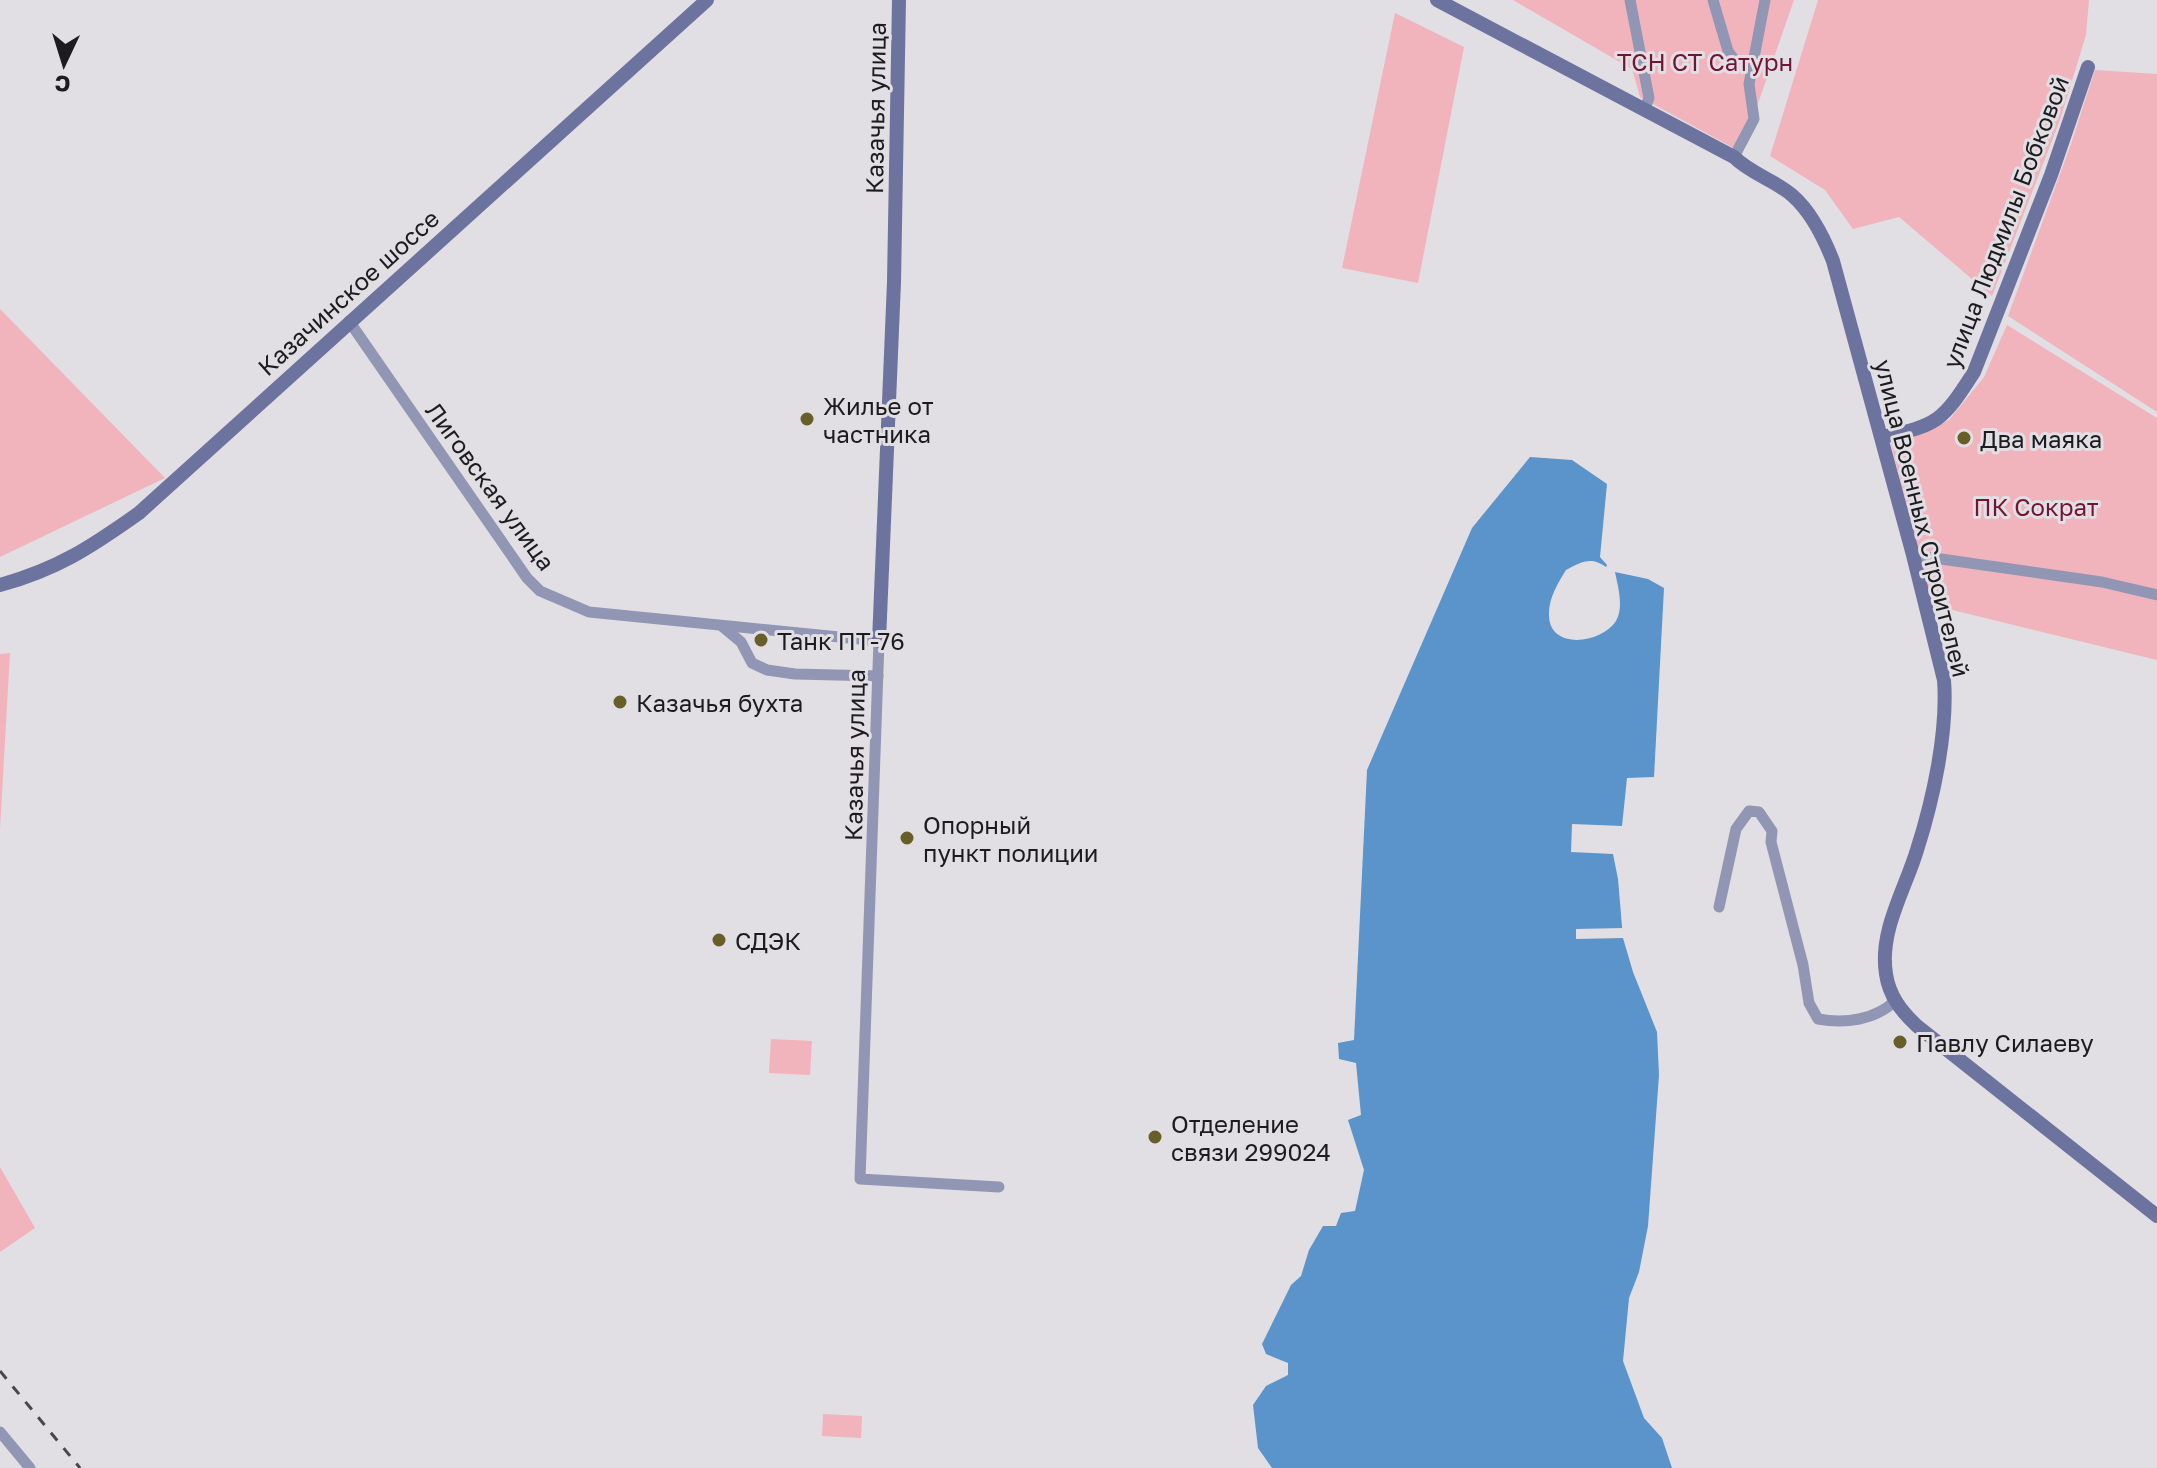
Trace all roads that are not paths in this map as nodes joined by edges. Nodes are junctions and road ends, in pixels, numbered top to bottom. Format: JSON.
{"nodes":[{"id":1,"x":707,"y":0,"type":"edge"},
{"id":2,"x":899,"y":0,"type":"edge"},
{"id":3,"x":1437,"y":0,"type":"edge"},
{"id":4,"x":1630,"y":0,"type":"edge"},
{"id":5,"x":1713,"y":0,"type":"edge"},
{"id":6,"x":1765,"y":0,"type":"edge"},
{"id":7,"x":1735,"y":61,"type":"dead end"},
{"id":8,"x":2088,"y":67,"type":"dead end"},
{"id":9,"x":1645,"y":108,"type":"junction"},
{"id":10,"x":1734,"y":157,"type":"junction"},
{"id":11,"x":349,"y":321,"type":"junction"},
{"id":12,"x":1873,"y":407,"type":"junction"},
{"id":13,"x":1920,"y":429,"type":"junction"},
{"id":14,"x":1882,"y":437,"type":"junction"},
{"id":15,"x":1891,"y":473,"type":"junction"},
{"id":16,"x":1913,"y":555,"type":"junction"},
{"id":17,"x":0,"y":585,"type":"edge"},
{"id":18,"x":2157,"y":595,"type":"edge"},
{"id":19,"x":722,"y":627,"type":"junction"},
{"id":20,"x":879,"y":641,"type":"junction"},
{"id":21,"x":878,"y":676,"type":"junction"},
{"id":22,"x":1719,"y":907,"type":"dead end"},
{"id":23,"x":1895,"y":1001,"type":"junction"},
{"id":24,"x":999,"y":1187,"type":"dead end"},
{"id":25,"x":2157,"y":1216,"type":"edge"},
{"id":26,"x":0,"y":1432,"type":"edge"},
{"id":27,"x":30,"y":1468,"type":"edge"}],
"edges":[{"from":1,"to":11,"type":"main road","name":"Казачинское шоссе"},
{"from":2,"to":20,"type":"main road","name":"Казачья улица"},
{"from":3,"to":9,"type":"main road"},
{"from":4,"to":9,"type":"street"},
{"from":5,"to":7,"type":"street"},
{"from":6,"to":10,"type":"street"},
{"from":8,"to":13,"type":"main road","name":"улица Людмилы Бобковой"},
{"from":9,"to":10,"type":"main road"},
{"from":10,"to":12,"type":"main road","name":"улица Военных Строителей"},
{"from":11,"to":17,"type":"main road","name":"Казачинское шоссе"},
{"from":11,"to":19,"type":"street","name":"Лиговская улица"},
{"from":12,"to":13,"type":"main road"},
{"from":12,"to":14,"type":"main road","name":"улица Военных Строителей"},
{"from":13,"to":14,"type":"main road","name":"улица Людмилы Бобковой"},
{"from":13,"to":15,"type":"main road"},
{"from":14,"to":15,"type":"main road","name":"улица Военных Строителей"},
{"from":15,"to":16,"type":"main road","name":"улица Военных Строителей"},
{"from":16,"to":18,"type":"street"},
{"from":16,"to":23,"type":"main road","name":"улица Военных Строителей"},
{"from":19,"to":20,"type":"street","name":"Лиговская улица"},
{"from":19,"to":21,"type":"street"},
{"from":20,"to":21,"type":"street","name":"Казачья улица"},
{"from":21,"to":24,"type":"street","name":"Казачья улица"},
{"from":22,"to":23,"type":"street"},
{"from":23,"to":25,"type":"main road","name":"улица Военных Строителей"},
{"from":26,"to":27,"type":"street"}]}
